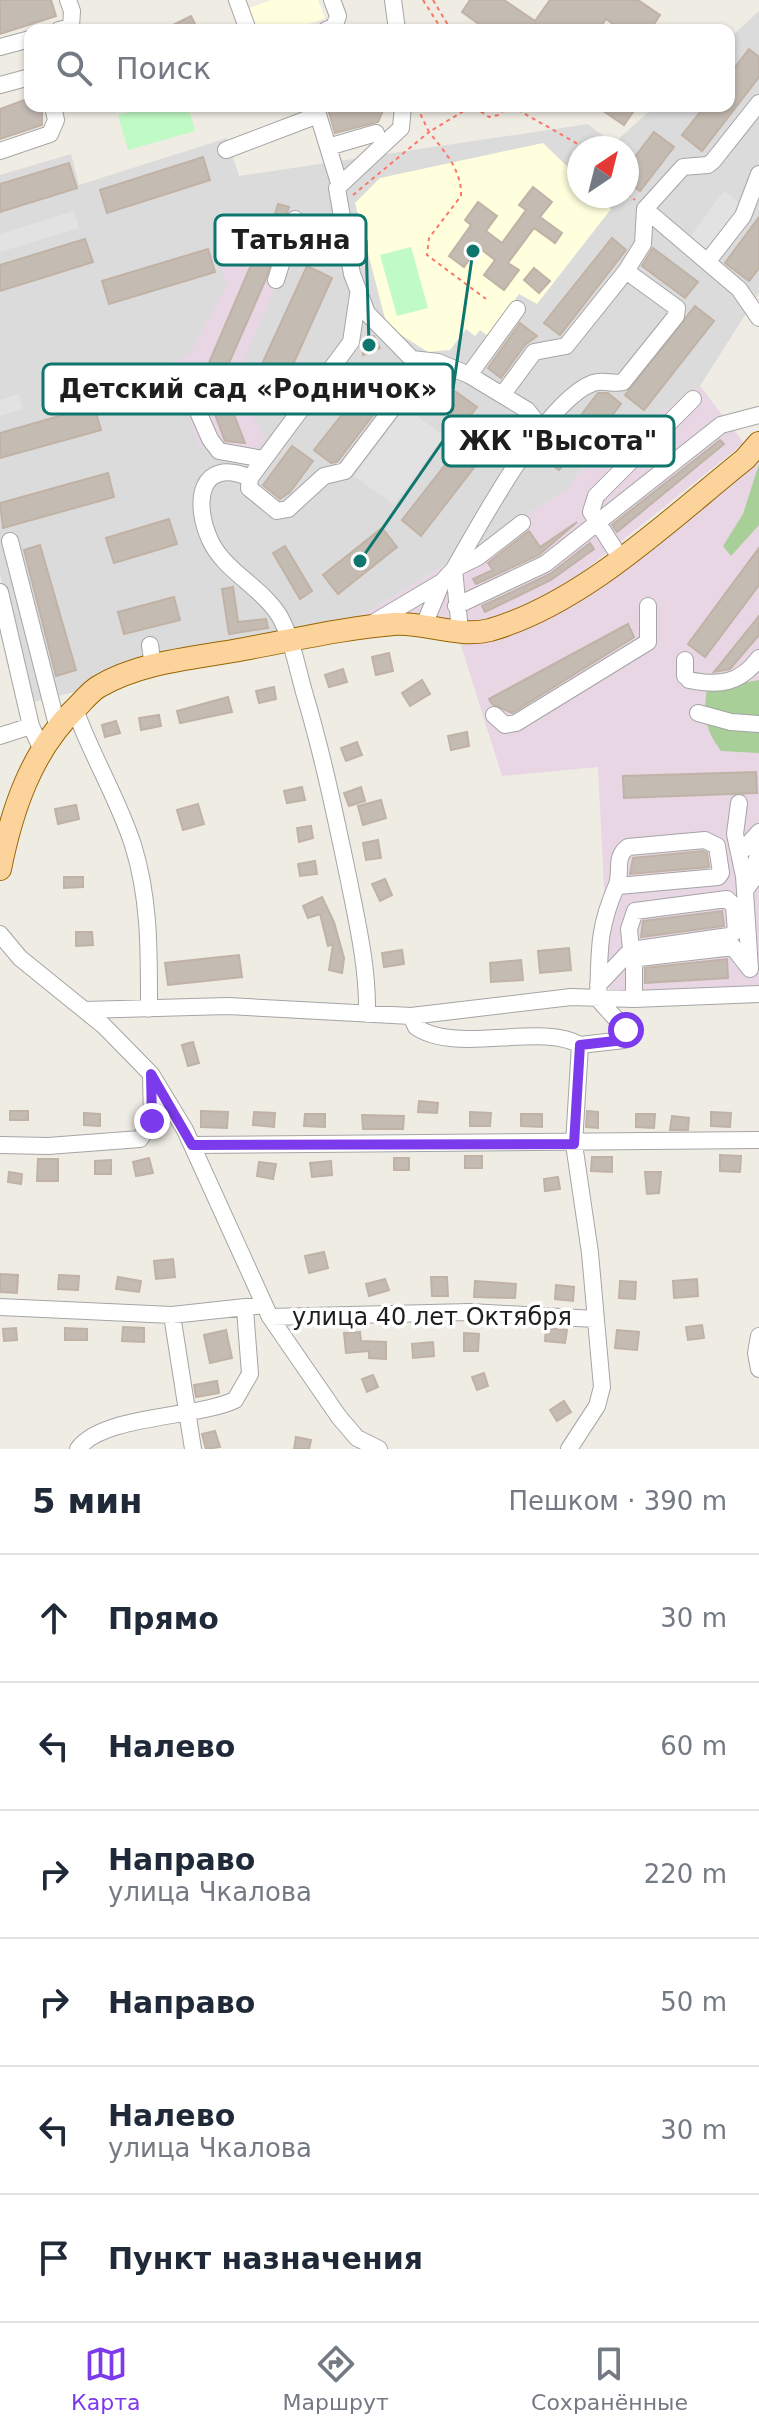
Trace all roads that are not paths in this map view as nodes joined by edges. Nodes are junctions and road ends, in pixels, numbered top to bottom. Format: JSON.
{"nodes":[{"id":1,"x":68,"y":0,"type":"edge"},
{"id":2,"x":237,"y":0,"type":"edge"},
{"id":3,"x":332,"y":0,"type":"edge"},
{"id":4,"x":393,"y":0,"type":"edge"},
{"id":5,"x":68,"y":24,"type":"edge"},
{"id":6,"x":246,"y":24,"type":"edge"},
{"id":7,"x":335,"y":24,"type":"edge"},
{"id":8,"x":396,"y":24,"type":"edge"},
{"id":9,"x":24,"y":41,"type":"edge"},
{"id":10,"x":0,"y":47,"type":"edge"},
{"id":11,"x":24,"y":79,"type":"edge"},
{"id":12,"x":0,"y":85,"type":"edge"},
{"id":13,"x":759,"y":103,"type":"edge"},
{"id":14,"x":54,"y":112,"type":"edge"},
{"id":15,"x":314,"y":112,"type":"edge"},
{"id":16,"x":316,"y":112,"type":"edge"},
{"id":17,"x":402,"y":112,"type":"edge"},
{"id":18,"x":376,"y":133,"type":"dead end"},
{"id":19,"x":328,"y":147,"type":"junction"},
{"id":20,"x":226,"y":150,"type":"dead end"},
{"id":21,"x":0,"y":151,"type":"edge"},
{"id":22,"x":759,"y":174,"type":"edge"},
{"id":23,"x":339,"y":183,"type":"junction"},
{"id":24,"x":645,"y":209,"type":"junction"},
{"id":25,"x":295,"y":219,"type":"dead end"},
{"id":26,"x":708,"y":261,"type":"junction"},
{"id":27,"x":626,"y":271,"type":"junction"},
{"id":28,"x":276,"y":280,"type":"dead end"},
{"id":29,"x":359,"y":294,"type":"junction"},
{"id":30,"x":517,"y":309,"type":"dead end"},
{"id":31,"x":759,"y":318,"type":"edge"},
{"id":32,"x":469,"y":375,"type":"junction"},
{"id":33,"x":184,"y":380,"type":"dead end"},
{"id":34,"x":411,"y":384,"type":"dead end"},
{"id":35,"x":503,"y":394,"type":"junction"},
{"id":36,"x":693,"y":399,"type":"dead end"},
{"id":37,"x":759,"y":415,"type":"edge"},
{"id":38,"x":543,"y":430,"type":"junction"},
{"id":39,"x":759,"y":443,"type":"edge"},
{"id":40,"x":263,"y":459,"type":"junction"},
{"id":41,"x":250,"y":478,"type":"junction"},
{"id":42,"x":522,"y":523,"type":"dead end"},
{"id":43,"x":599,"y":524,"type":"junction"},
{"id":44,"x":10,"y":541,"type":"dead end"},
{"id":45,"x":621,"y":559,"type":"junction"},
{"id":46,"x":448,"y":576,"type":"junction"},
{"id":47,"x":0,"y":595,"type":"edge"},
{"id":48,"x":456,"y":606,"type":"junction"},
{"id":49,"x":648,"y":606,"type":"dead end"},
{"id":50,"x":424,"y":625,"type":"junction"},
{"id":51,"x":359,"y":629,"type":"junction"},
{"id":52,"x":460,"y":631,"type":"junction"},
{"id":53,"x":289,"y":641,"type":"junction"},
{"id":54,"x":759,"y":658,"type":"edge"},
{"id":55,"x":686,"y":672,"type":"dead end"},
{"id":56,"x":75,"y":709,"type":"junction"},
{"id":57,"x":698,"y":713,"type":"dead end"},
{"id":58,"x":494,"y":715,"type":"dead end"},
{"id":59,"x":759,"y":724,"type":"edge"},
{"id":60,"x":45,"y":733,"type":"junction"},
{"id":61,"x":0,"y":736,"type":"edge"},
{"id":62,"x":739,"y":803,"type":"dead end"},
{"id":63,"x":759,"y":832,"type":"edge"},
{"id":64,"x":759,"y":846,"type":"edge"},
{"id":65,"x":740,"y":853,"type":"junction"},
{"id":66,"x":1,"y":863,"type":"edge"},
{"id":67,"x":618,"y":886,"type":"junction"},
{"id":68,"x":754,"y":886,"type":"edge"},
{"id":69,"x":0,"y":934,"type":"edge"},
{"id":70,"x":631,"y":950,"type":"junction"},
{"id":71,"x":755,"y":964,"type":"edge"},
{"id":72,"x":598,"y":992,"type":"junction"},
{"id":73,"x":756,"y":994,"type":"edge"},
{"id":74,"x":634,"y":999,"type":"junction"},
{"id":75,"x":149,"y":1009,"type":"junction"},
{"id":76,"x":84,"y":1010,"type":"junction"},
{"id":77,"x":367,"y":1014,"type":"junction"},
{"id":78,"x":411,"y":1016,"type":"junction"},
{"id":79,"x":580,"y":1045,"type":"junction"},
{"id":80,"x":151,"y":1074,"type":"junction"},
{"id":81,"x":759,"y":1140,"type":"edge"},
{"id":82,"x":574,"y":1144,"type":"junction"},
{"id":83,"x":0,"y":1145,"type":"edge"},
{"id":84,"x":192,"y":1145,"type":"junction"},
{"id":85,"x":0,"y":1307,"type":"edge"},
{"id":86,"x":245,"y":1309,"type":"junction"},
{"id":87,"x":267,"y":1311,"type":"junction"},
{"id":88,"x":172,"y":1315,"type":"junction"},
{"id":89,"x":595,"y":1319,"type":"junction"},
{"id":90,"x":759,"y":1336,"type":"edge"},
{"id":91,"x":759,"y":1369,"type":"edge"},
{"id":92,"x":187,"y":1411,"type":"junction"},
{"id":93,"x":78,"y":1449,"type":"edge"},
{"id":94,"x":193,"y":1449,"type":"edge"},
{"id":95,"x":379,"y":1449,"type":"edge"},
{"id":96,"x":569,"y":1449,"type":"edge"}],
"edges":[{"from":1,"to":5,"type":"street"},
{"from":2,"to":6,"type":"street"},
{"from":3,"to":7,"type":"street"},
{"from":4,"to":8,"type":"street"},
{"from":9,"to":10,"type":"street"},
{"from":11,"to":12,"type":"street"},
{"from":13,"to":24,"type":"street"},
{"from":14,"to":21,"type":"street"},
{"from":15,"to":20,"type":"street"},
{"from":16,"to":19,"type":"street"},
{"from":17,"to":23,"type":"street"},
{"from":18,"to":19,"type":"street"},
{"from":19,"to":23,"type":"street"},
{"from":22,"to":26,"type":"street"},
{"from":23,"to":29,"type":"street"},
{"from":24,"to":26,"type":"street"},
{"from":24,"to":27,"type":"street"},
{"from":25,"to":28,"type":"street"},
{"from":26,"to":31,"type":"street"},
{"from":27,"to":35,"type":"street"},
{"from":27,"to":38,"type":"street"},
{"from":29,"to":32,"type":"street"},
{"from":29,"to":40,"type":"street"},
{"from":30,"to":32,"type":"street"},
{"from":32,"to":35,"type":"street"},
{"from":33,"to":40,"type":"street"},
{"from":34,"to":41,"type":"street"},
{"from":35,"to":38,"type":"street"},
{"from":36,"to":43,"type":"street"},
{"from":37,"to":43,"type":"street"},
{"from":38,"to":46,"type":"street"},
{"from":39,"to":45,"type":"main road"},
{"from":40,"to":41,"type":"street"},
{"from":41,"to":53,"type":"street"},
{"from":42,"to":46,"type":"street"},
{"from":43,"to":45,"type":"street"},
{"from":43,"to":48,"type":"street"},
{"from":44,"to":60,"type":"street"},
{"from":45,"to":52,"type":"main road"},
{"from":46,"to":48,"type":"street"},
{"from":46,"to":50,"type":"street"},
{"from":46,"to":51,"type":"street"},
{"from":47,"to":60,"type":"street"},
{"from":48,"to":52,"type":"street"},
{"from":49,"to":58,"type":"street"},
{"from":50,"to":51,"type":"main road"},
{"from":50,"to":52,"type":"main road"},
{"from":51,"to":53,"type":"main road"},
{"from":53,"to":56,"type":"main road"},
{"from":53,"to":77,"type":"street"},
{"from":54,"to":55,"type":"street"},
{"from":56,"to":60,"type":"main road"},
{"from":56,"to":75,"type":"street"},
{"from":57,"to":59,"type":"street"},
{"from":60,"to":61,"type":"street"},
{"from":60,"to":66,"type":"main road"},
{"from":62,"to":65,"type":"street"},
{"from":63,"to":65,"type":"street"},
{"from":64,"to":68,"type":"street"},
{"from":65,"to":68,"type":"street"},
{"from":67,"to":67,"type":"street"},
{"from":67,"to":72,"type":"street"},
{"from":68,"to":71,"type":"street"},
{"from":69,"to":76,"type":"street"},
{"from":70,"to":70,"type":"street"},
{"from":70,"to":72,"type":"street"},
{"from":71,"to":73,"type":"street"},
{"from":71,"to":74,"type":"street"},
{"from":72,"to":74,"type":"street"},
{"from":72,"to":78,"type":"street"},
{"from":72,"to":79,"type":"street"},
{"from":73,"to":74,"type":"street"},
{"from":75,"to":76,"type":"street"},
{"from":75,"to":77,"type":"street"},
{"from":76,"to":80,"type":"street"},
{"from":77,"to":78,"type":"street"},
{"from":78,"to":79,"type":"street"},
{"from":79,"to":82,"type":"street"},
{"from":80,"to":83,"type":"street"},
{"from":80,"to":84,"type":"street"},
{"from":81,"to":82,"type":"street"},
{"from":82,"to":84,"type":"street"},
{"from":82,"to":89,"type":"street"},
{"from":84,"to":87,"type":"street"},
{"from":85,"to":88,"type":"street","name":"улица 40 лет Октября"},
{"from":86,"to":87,"type":"street","name":"улица 40 лет Октября"},
{"from":86,"to":88,"type":"street","name":"улица 40 лет Октября"},
{"from":86,"to":92,"type":"street"},
{"from":87,"to":89,"type":"street","name":"улица 40 лет Октября"},
{"from":87,"to":95,"type":"street"},
{"from":88,"to":92,"type":"street"},
{"from":89,"to":96,"type":"street"},
{"from":90,"to":91,"type":"street"},
{"from":92,"to":93,"type":"street"},
{"from":92,"to":94,"type":"street"}]}
